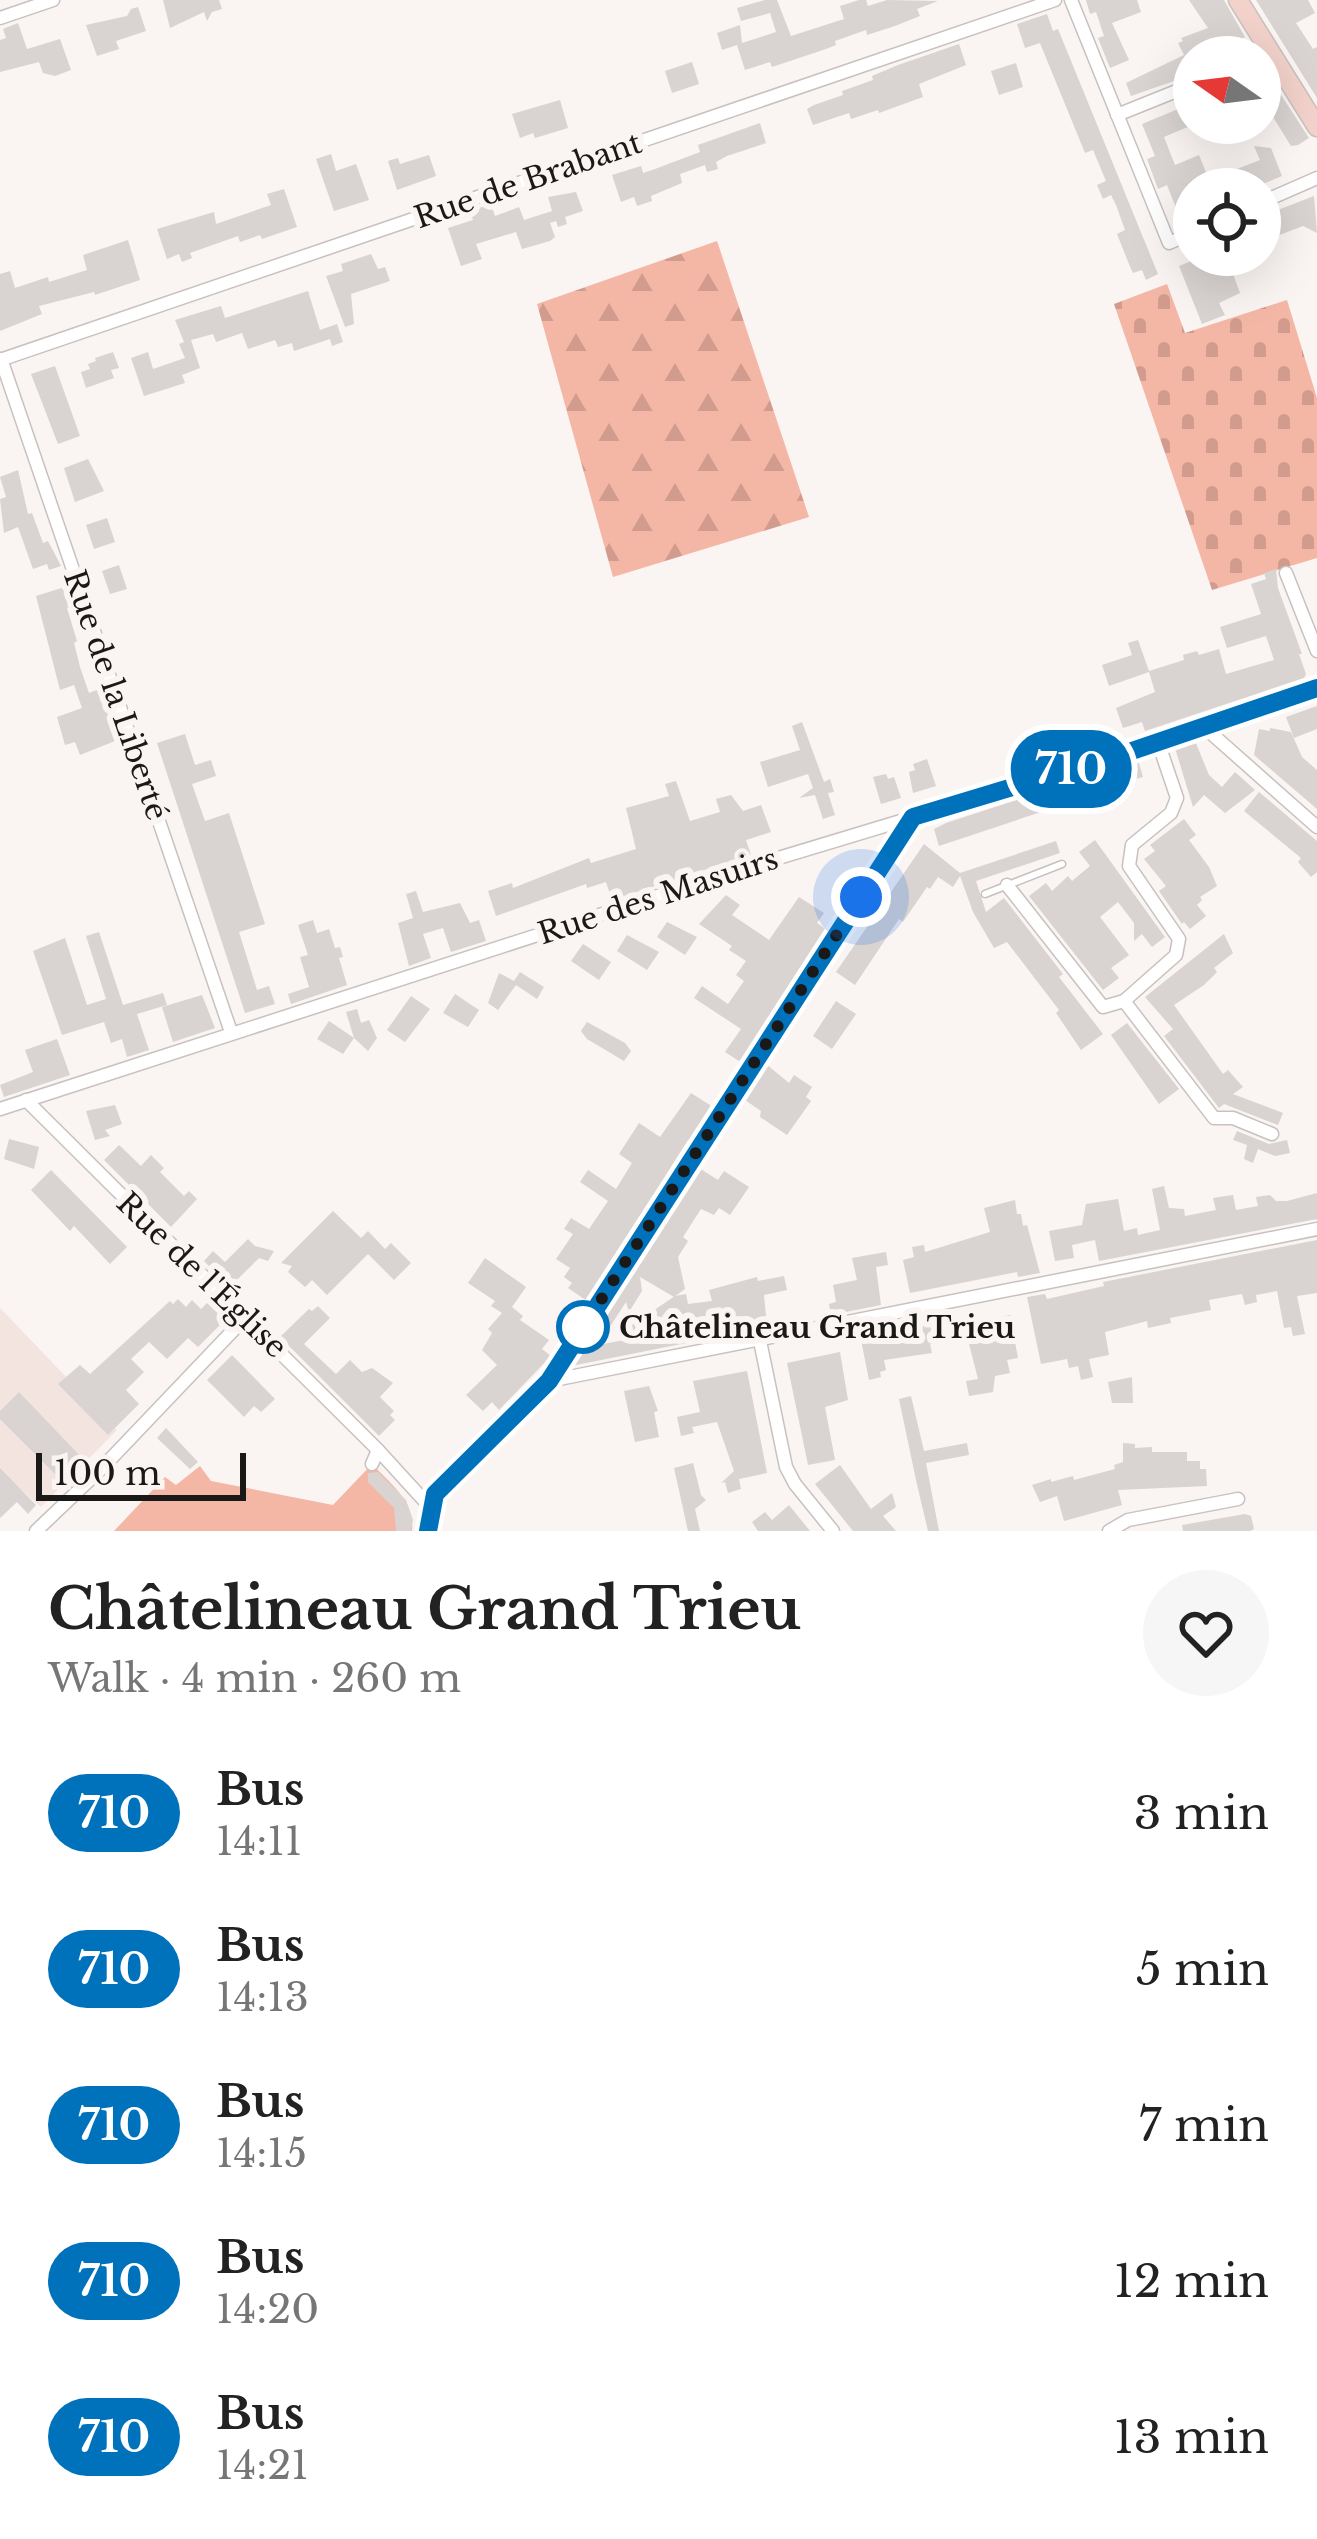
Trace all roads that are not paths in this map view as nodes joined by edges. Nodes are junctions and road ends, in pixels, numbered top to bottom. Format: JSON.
{"nodes":[{"id":1,"x":53,"y":0,"type":"edge"},
{"id":2,"x":1055,"y":0,"type":"edge"},
{"id":3,"x":1071,"y":0,"type":"edge"},
{"id":4,"x":1238,"y":0,"type":"edge"},
{"id":5,"x":0,"y":18,"type":"edge"},
{"id":6,"x":1255,"y":36,"type":"edge"},
{"id":7,"x":1281,"y":78,"type":"edge"},
{"id":8,"x":1173,"y":93,"type":"edge"},
{"id":9,"x":1117,"y":116,"type":"junction"},
{"id":10,"x":1317,"y":127,"type":"edge"},
{"id":11,"x":1317,"y":178,"type":"edge"},
{"id":12,"x":1281,"y":194,"type":"edge"},
{"id":13,"x":1173,"y":241,"type":"edge"},
{"id":14,"x":0,"y":360,"type":"edge"},
{"id":15,"x":1286,"y":573,"type":"dead end"},
{"id":16,"x":1317,"y":651,"type":"edge"},
{"id":17,"x":1317,"y":688,"type":"edge"},
{"id":18,"x":1204,"y":727,"type":"junction"},
{"id":19,"x":1158,"y":742,"type":"junction"},
{"id":20,"x":913,"y":817,"type":"junction"},
{"id":21,"x":1317,"y":826,"type":"edge"},
{"id":22,"x":1062,"y":864,"type":"dead end"},
{"id":23,"x":1007,"y":885,"type":"junction"},
{"id":24,"x":985,"y":894,"type":"dead end"},
{"id":25,"x":1124,"y":1001,"type":"junction"},
{"id":26,"x":231,"y":1031,"type":"junction"},
{"id":27,"x":26,"y":1100,"type":"junction"},
{"id":28,"x":0,"y":1109,"type":"edge"},
{"id":29,"x":1272,"y":1134,"type":"dead end"},
{"id":30,"x":1317,"y":1229,"type":"edge"},
{"id":31,"x":243,"y":1320,"type":"junction"},
{"id":32,"x":760,"y":1341,"type":"junction"},
{"id":33,"x":549,"y":1381,"type":"junction"},
{"id":34,"x":378,"y":1450,"type":"junction"},
{"id":35,"x":372,"y":1464,"type":"dead end"},
{"id":36,"x":1238,"y":1498,"type":"dead end"},
{"id":37,"x":430,"y":1507,"type":"junction"},
{"id":38,"x":36,"y":1531,"type":"edge"},
{"id":39,"x":428,"y":1531,"type":"edge"},
{"id":40,"x":833,"y":1531,"type":"edge"},
{"id":41,"x":1108,"y":1531,"type":"edge"}],
"edges":[{"from":1,"to":5,"type":"street"},
{"from":2,"to":14,"type":"street","name":"Rue de Brabant"},
{"from":3,"to":9,"type":"street"},
{"from":4,"to":6,"type":"street"},
{"from":7,"to":10,"type":"street"},
{"from":8,"to":9,"type":"street"},
{"from":9,"to":13,"type":"street"},
{"from":11,"to":12,"type":"street"},
{"from":14,"to":26,"type":"street","name":"Rue de la Liberté"},
{"from":15,"to":16,"type":"street"},
{"from":17,"to":18,"type":"street","name":"Rue des Masuirs"},
{"from":18,"to":19,"type":"street","name":"Rue des Masuirs"},
{"from":18,"to":21,"type":"street"},
{"from":19,"to":20,"type":"street","name":"Rue des Masuirs"},
{"from":19,"to":25,"type":"street"},
{"from":20,"to":26,"type":"street","name":"Rue des Masuirs"},
{"from":20,"to":33,"type":"street"},
{"from":22,"to":23,"type":"lane"},
{"from":23,"to":24,"type":"lane"},
{"from":23,"to":25,"type":"street"},
{"from":25,"to":29,"type":"street"},
{"from":26,"to":27,"type":"street","name":"Rue des Masuirs"},
{"from":27,"to":28,"type":"street","name":"Rue des Masuirs"},
{"from":27,"to":31,"type":"street","name":"Rue de l'Église"},
{"from":30,"to":32,"type":"street"},
{"from":31,"to":34,"type":"street","name":"Rue de l'Église"},
{"from":31,"to":38,"type":"street"},
{"from":32,"to":33,"type":"street"},
{"from":32,"to":40,"type":"street"},
{"from":33,"to":37,"type":"street"},
{"from":34,"to":35,"type":"street"},
{"from":34,"to":37,"type":"street","name":"Rue de l'Église"},
{"from":36,"to":41,"type":"street"},
{"from":37,"to":39,"type":"street"}]}
